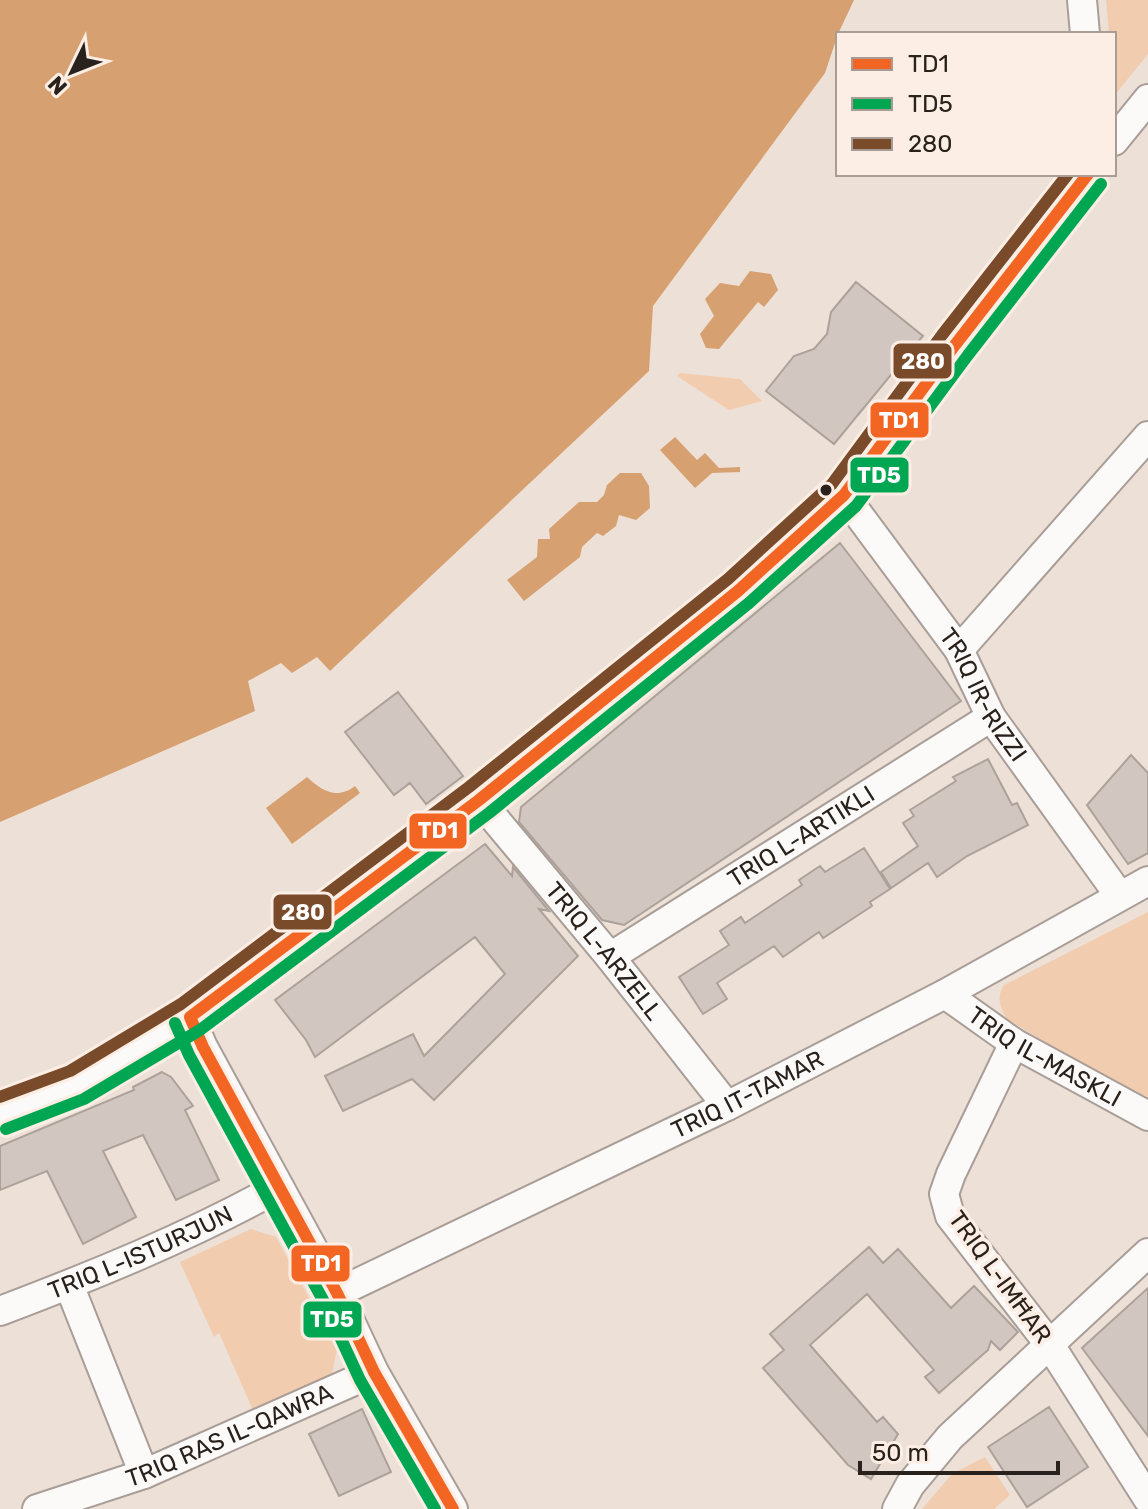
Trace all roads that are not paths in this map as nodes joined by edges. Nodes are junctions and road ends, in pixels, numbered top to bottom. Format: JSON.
{"nodes":[{"id":1,"x":1082,"y":0,"type":"edge"},
{"id":2,"x":1085,"y":32,"type":"edge"},
{"id":3,"x":1148,"y":99,"type":"edge"},
{"id":4,"x":1116,"y":139,"type":"edge"},
{"id":5,"x":1086,"y":176,"type":"edge"},
{"id":6,"x":1148,"y":436,"type":"edge"},
{"id":7,"x":844,"y":495,"type":"junction"},
{"id":8,"x":959,"y":650,"type":"junction"},
{"id":9,"x":991,"y":717,"type":"junction"},
{"id":10,"x":479,"y":800,"type":"junction"},
{"id":11,"x":1148,"y":881,"type":"edge"},
{"id":12,"x":1119,"y":895,"type":"junction"},
{"id":13,"x":610,"y":957,"type":"junction"},
{"id":14,"x":945,"y":994,"type":"junction"},
{"id":15,"x":190,"y":1017,"type":"junction"},
{"id":16,"x":1014,"y":1043,"type":"junction"},
{"id":17,"x":727,"y":1106,"type":"junction"},
{"id":18,"x":0,"y":1114,"type":"edge"},
{"id":19,"x":1148,"y":1116,"type":"edge"},
{"id":20,"x":279,"y":1187,"type":"junction"},
{"id":21,"x":1148,"y":1253,"type":"edge"},
{"id":22,"x":69,"y":1285,"type":"junction"},
{"id":23,"x":337,"y":1293,"type":"junction"},
{"id":24,"x":0,"y":1311,"type":"edge"},
{"id":25,"x":1050,"y":1345,"type":"junction"},
{"id":26,"x":374,"y":1372,"type":"junction"},
{"id":27,"x":144,"y":1474,"type":"junction"},
{"id":28,"x":1148,"y":1499,"type":"edge"},
{"id":29,"x":37,"y":1509,"type":"edge"},
{"id":30,"x":453,"y":1509,"type":"edge"},
{"id":31,"x":897,"y":1509,"type":"edge"}],
"edges":[{"from":1,"to":2,"type":"street"},
{"from":3,"to":4,"type":"street"},
{"from":5,"to":7,"type":"street"},
{"from":6,"to":8,"type":"street"},
{"from":7,"to":8,"type":"street","name":"TRIQ IR-RIZZI"},
{"from":7,"to":10,"type":"street"},
{"from":8,"to":9,"type":"street","name":"TRIQ IR-RIZZI"},
{"from":9,"to":12,"type":"street","name":"TRIQ IR-RIZZI"},
{"from":9,"to":13,"type":"street","name":"TRIQ L-ARTIKLI"},
{"from":10,"to":13,"type":"street","name":"TRIQ L-ARZELL"},
{"from":10,"to":15,"type":"street"},
{"from":11,"to":12,"type":"street","name":"TRIQ IT-TAMAR"},
{"from":12,"to":14,"type":"street","name":"TRIQ IT-TAMAR"},
{"from":13,"to":17,"type":"street","name":"TRIQ L-ARZELL"},
{"from":14,"to":16,"type":"street","name":"TRIQ IL-MASKLI"},
{"from":14,"to":17,"type":"street","name":"TRIQ IT-TAMAR"},
{"from":15,"to":18,"type":"street"},
{"from":15,"to":20,"type":"street"},
{"from":16,"to":19,"type":"street","name":"TRIQ IL-MASKLI"},
{"from":16,"to":25,"type":"street","name":"TRIQ L-IMĦAR"},
{"from":17,"to":23,"type":"street","name":"TRIQ IT-TAMAR"},
{"from":20,"to":22,"type":"street","name":"TRIQ L-ISTURJUN"},
{"from":20,"to":23,"type":"street"},
{"from":21,"to":25,"type":"street"},
{"from":22,"to":24,"type":"street","name":"TRIQ L-ISTURJUN"},
{"from":22,"to":27,"type":"street"},
{"from":23,"to":26,"type":"street"},
{"from":25,"to":28,"type":"street","name":"TRIQ L-IMĦAR"},
{"from":25,"to":31,"type":"street"},
{"from":26,"to":27,"type":"street","name":"TRIQ RAS IL-QAWRA"},
{"from":26,"to":30,"type":"street"},
{"from":27,"to":29,"type":"street","name":"TRIQ RAS IL-QAWRA"}]}
